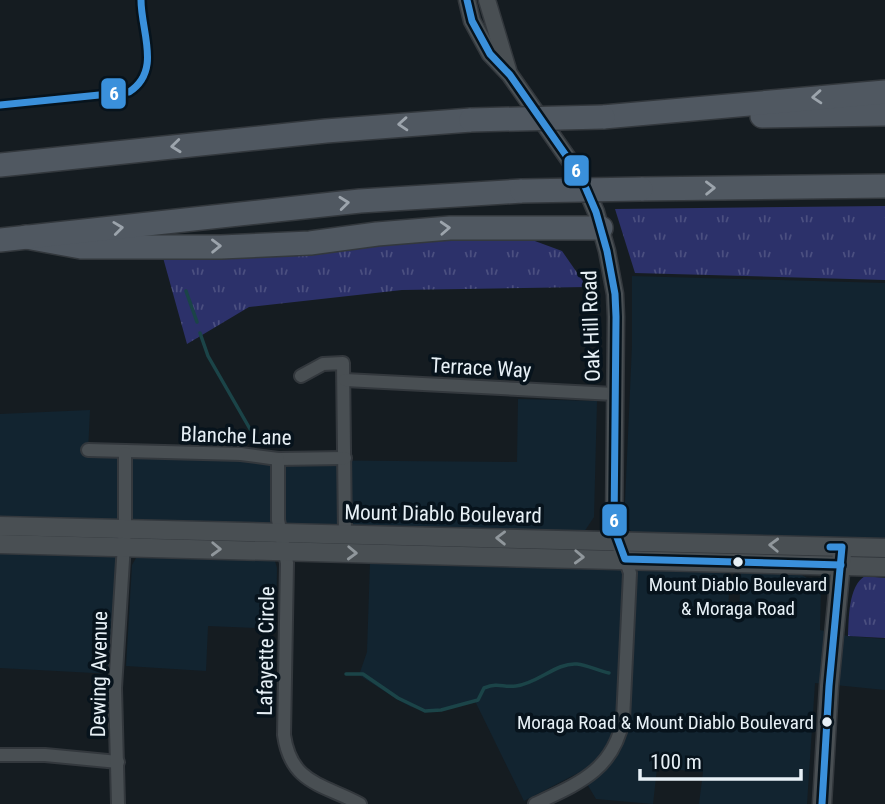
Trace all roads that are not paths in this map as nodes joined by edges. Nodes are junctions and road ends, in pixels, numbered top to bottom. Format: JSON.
{"nodes":[{"id":1,"x":467,"y":0,"type":"edge"},
{"id":2,"x":490,"y":0,"type":"edge"},
{"id":3,"x":510,"y":75,"type":"junction"},
{"id":4,"x":885,"y":92,"type":"edge"},
{"id":5,"x":885,"y":114,"type":"edge"},
{"id":6,"x":603,"y":117,"type":"junction"},
{"id":7,"x":0,"y":165,"type":"edge"},
{"id":8,"x":885,"y":186,"type":"edge"},
{"id":9,"x":601,"y":228,"type":"junction"},
{"id":10,"x":26,"y":237,"type":"junction"},
{"id":11,"x":0,"y":240,"type":"edge"},
{"id":12,"x":301,"y":376,"type":"dead end"},
{"id":13,"x":345,"y":380,"type":"junction"},
{"id":14,"x":614,"y":394,"type":"junction"},
{"id":15,"x":88,"y":450,"type":"dead end"},
{"id":16,"x":125,"y":453,"type":"junction"},
{"id":17,"x":345,"y":458,"type":"junction"},
{"id":18,"x":278,"y":459,"type":"junction"},
{"id":19,"x":0,"y":526,"type":"edge"},
{"id":20,"x":345,"y":535,"type":"junction"},
{"id":21,"x":124,"y":537,"type":"junction"},
{"id":22,"x":282,"y":542,"type":"junction"},
{"id":23,"x":0,"y":544,"type":"edge"},
{"id":24,"x":842,"y":547,"type":"junction"},
{"id":25,"x":885,"y":548,"type":"edge"},
{"id":26,"x":621,"y":550,"type":"junction"},
{"id":27,"x":841,"y":565,"type":"junction"},
{"id":28,"x":885,"y":567,"type":"edge"},
{"id":29,"x":0,"y":755,"type":"edge"},
{"id":30,"x":118,"y":762,"type":"junction"},
{"id":31,"x":118,"y":804,"type":"edge"},
{"id":32,"x":360,"y":804,"type":"edge"},
{"id":33,"x":535,"y":804,"type":"edge"},
{"id":34,"x":822,"y":804,"type":"edge"}],
"edges":[{"from":1,"to":3,"type":"street","name":"Oak Hill Road"},
{"from":2,"to":3,"type":"street","name":"Oak Hill Road"},
{"from":3,"to":9,"type":"street","name":"Oak Hill Road"},
{"from":4,"to":6,"type":"highway","one_way":true},
{"from":5,"to":6,"type":"highway"},
{"from":6,"to":7,"type":"highway","one_way":true,"bridge":true},
{"from":10,"to":8,"type":"highway","one_way":true,"bridge":true},
{"from":10,"to":9,"type":"highway","one_way":true},
{"from":9,"to":14,"type":"street","name":"Oak Hill Road"},
{"from":10,"to":11,"type":"highway"},
{"from":12,"to":13,"type":"street"},
{"from":13,"to":14,"type":"street","name":"Terrace Way"},
{"from":13,"to":17,"type":"street"},
{"from":14,"to":26,"type":"street","name":"Oak Hill Road"},
{"from":15,"to":16,"type":"street","name":"Blanche Lane"},
{"from":16,"to":18,"type":"street","name":"Blanche Lane"},
{"from":16,"to":21,"type":"street"},
{"from":17,"to":18,"type":"street","name":"Blanche Lane"},
{"from":17,"to":20,"type":"street"},
{"from":18,"to":22,"type":"street","name":"Lafayette Circle"},
{"from":19,"to":21,"type":"main road","name":"Mount Diablo Boulevard"},
{"from":20,"to":22,"type":"main road","name":"Mount Diablo Boulevard"},
{"from":26,"to":20,"type":"main road","name":"Mount Diablo Boulevard","one_way":true},
{"from":21,"to":22,"type":"main road","name":"Mount Diablo Boulevard","one_way":true},
{"from":21,"to":22,"type":"main road","name":"Mount Diablo Boulevard"},
{"from":21,"to":23,"type":"main road","name":"Mount Diablo Boulevard"},
{"from":21,"to":30,"type":"street","name":"Dewing Avenue"},
{"from":22,"to":26,"type":"main road","name":"Mount Diablo Boulevard","one_way":true},
{"from":22,"to":32,"type":"street","name":"Lafayette Circle"},
{"from":24,"to":25,"type":"main road","name":"Mount Diablo Boulevard"},
{"from":24,"to":26,"type":"main road","name":"Mount Diablo Boulevard","one_way":true},
{"from":24,"to":27,"type":"main road"},
{"from":26,"to":27,"type":"main road","name":"Mount Diablo Boulevard"},
{"from":26,"to":33,"type":"street"},
{"from":27,"to":28,"type":"main road","name":"Mount Diablo Boulevard"},
{"from":27,"to":34,"type":"main road"},
{"from":29,"to":30,"type":"street"},
{"from":30,"to":31,"type":"street","name":"Dewing Avenue"}]}
